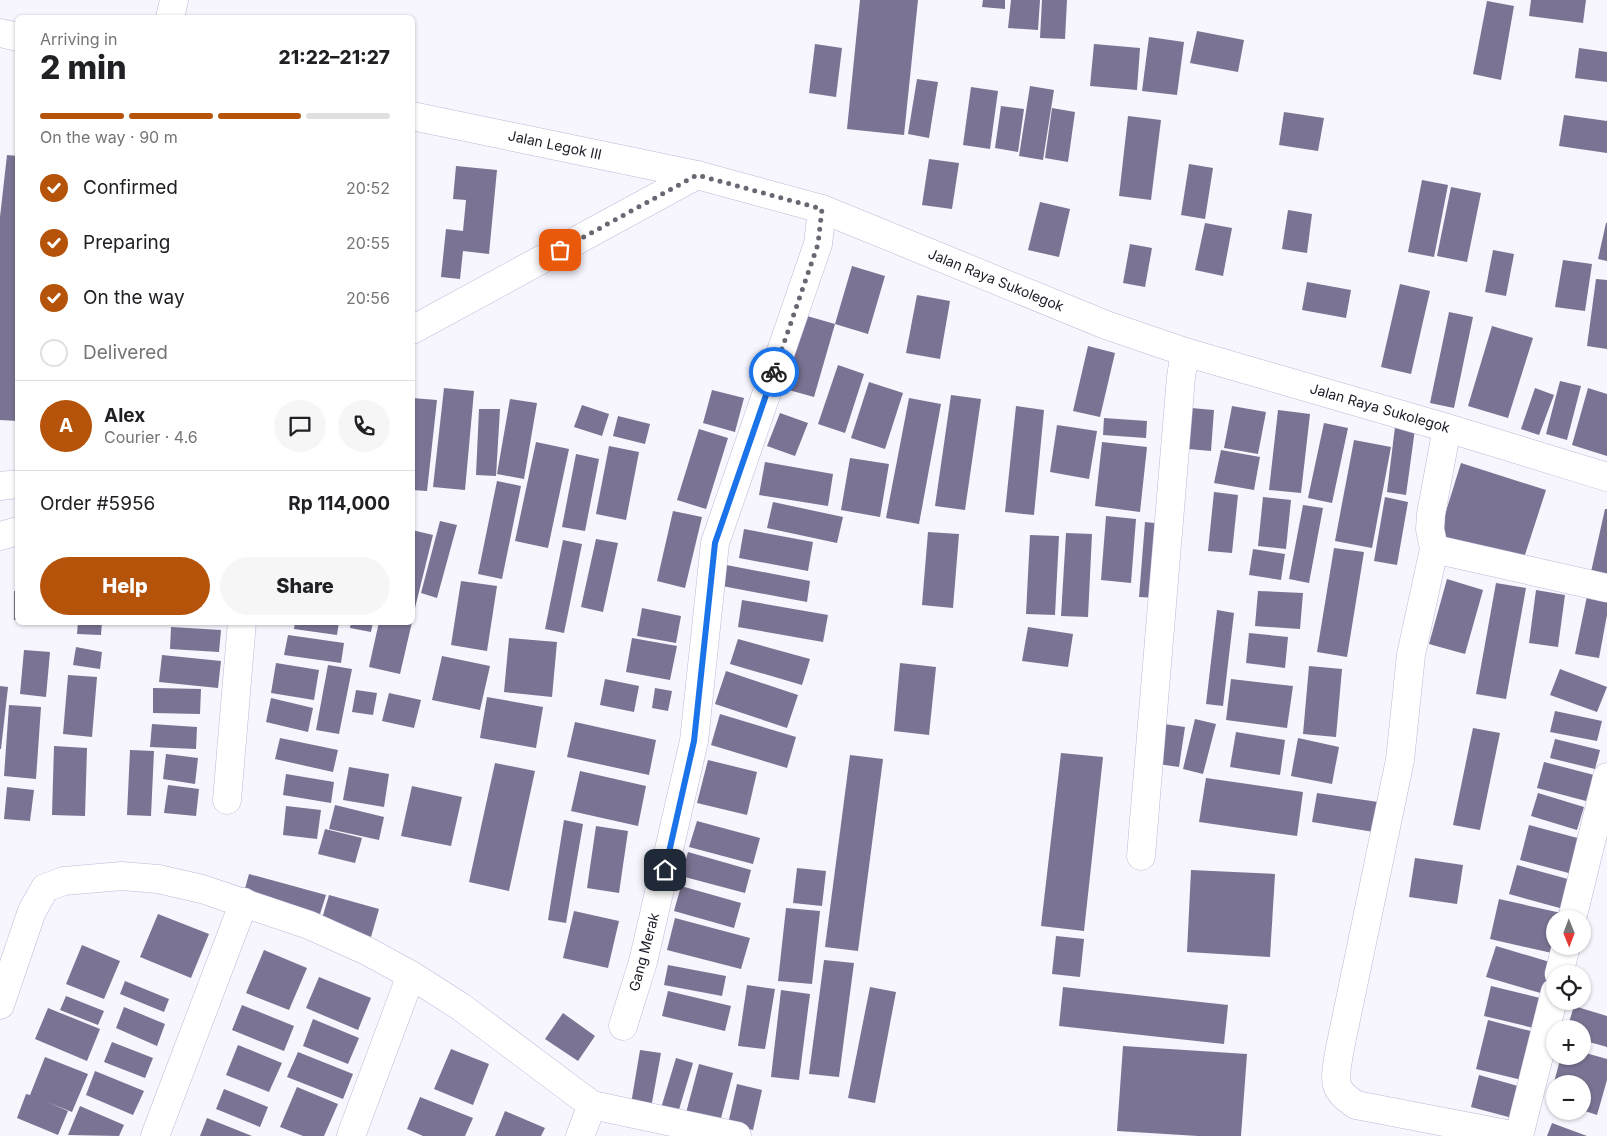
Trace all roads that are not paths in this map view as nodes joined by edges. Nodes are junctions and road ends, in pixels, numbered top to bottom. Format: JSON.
{"nodes":[{"id":1,"x":174,"y":0,"type":"edge"},
{"id":2,"x":171,"y":15,"type":"edge"},
{"id":3,"x":0,"y":34,"type":"edge"},
{"id":4,"x":15,"y":36,"type":"edge"},
{"id":5,"x":415,"y":117,"type":"edge"},
{"id":6,"x":697,"y":175,"type":"junction"},
{"id":7,"x":822,"y":209,"type":"junction"},
{"id":8,"x":415,"y":328,"type":"edge"},
{"id":9,"x":1185,"y":352,"type":"junction"},
{"id":10,"x":1447,"y":428,"type":"junction"},
{"id":11,"x":1607,"y":477,"type":"edge"},
{"id":12,"x":15,"y":484,"type":"edge"},
{"id":13,"x":0,"y":486,"type":"edge"},
{"id":14,"x":15,"y":532,"type":"edge"},
{"id":15,"x":0,"y":536,"type":"edge"},
{"id":16,"x":1434,"y":549,"type":"junction"},
{"id":17,"x":1607,"y":588,"type":"edge"},
{"id":18,"x":242,"y":625,"type":"edge"},
{"id":19,"x":1607,"y":777,"type":"edge"},
{"id":20,"x":227,"y":800,"type":"dead end"},
{"id":21,"x":1141,"y":856,"type":"dead end"},
{"id":22,"x":244,"y":902,"type":"junction"},
{"id":23,"x":1574,"y":910,"type":"edge"},
{"id":24,"x":412,"y":975,"type":"junction"},
{"id":25,"x":0,"y":1005,"type":"edge"},
{"id":26,"x":1550,"y":1010,"type":"edge"},
{"id":27,"x":623,"y":1026,"type":"dead end"},
{"id":28,"x":592,"y":1104,"type":"junction"},
{"id":29,"x":155,"y":1136,"type":"edge"},
{"id":30,"x":351,"y":1136,"type":"edge"},
{"id":31,"x":580,"y":1136,"type":"edge"},
{"id":32,"x":737,"y":1136,"type":"edge"},
{"id":33,"x":1518,"y":1136,"type":"edge"}],
"edges":[{"from":1,"to":2,"type":"street"},
{"from":3,"to":4,"type":"street"},
{"from":5,"to":6,"type":"street","name":"Jalan Legok III"},
{"from":6,"to":7,"type":"street","name":"Jalan Raya Sukolegok"},
{"from":6,"to":8,"type":"street"},
{"from":7,"to":9,"type":"street","name":"Jalan Raya Sukolegok"},
{"from":7,"to":27,"type":"street","name":"Gang Merak"},
{"from":9,"to":10,"type":"street","name":"Jalan Raya Sukolegok"},
{"from":9,"to":21,"type":"street"},
{"from":10,"to":11,"type":"street","name":"Jalan Raya Sukolegok"},
{"from":10,"to":16,"type":"street"},
{"from":12,"to":13,"type":"street"},
{"from":14,"to":15,"type":"street"},
{"from":16,"to":17,"type":"street"},
{"from":16,"to":33,"type":"street"},
{"from":18,"to":20,"type":"street"},
{"from":19,"to":23,"type":"street"},
{"from":22,"to":24,"type":"street"},
{"from":22,"to":25,"type":"street"},
{"from":22,"to":29,"type":"street"},
{"from":24,"to":28,"type":"street"},
{"from":24,"to":30,"type":"street"},
{"from":26,"to":33,"type":"street"},
{"from":28,"to":31,"type":"street"},
{"from":28,"to":32,"type":"street"}]}
